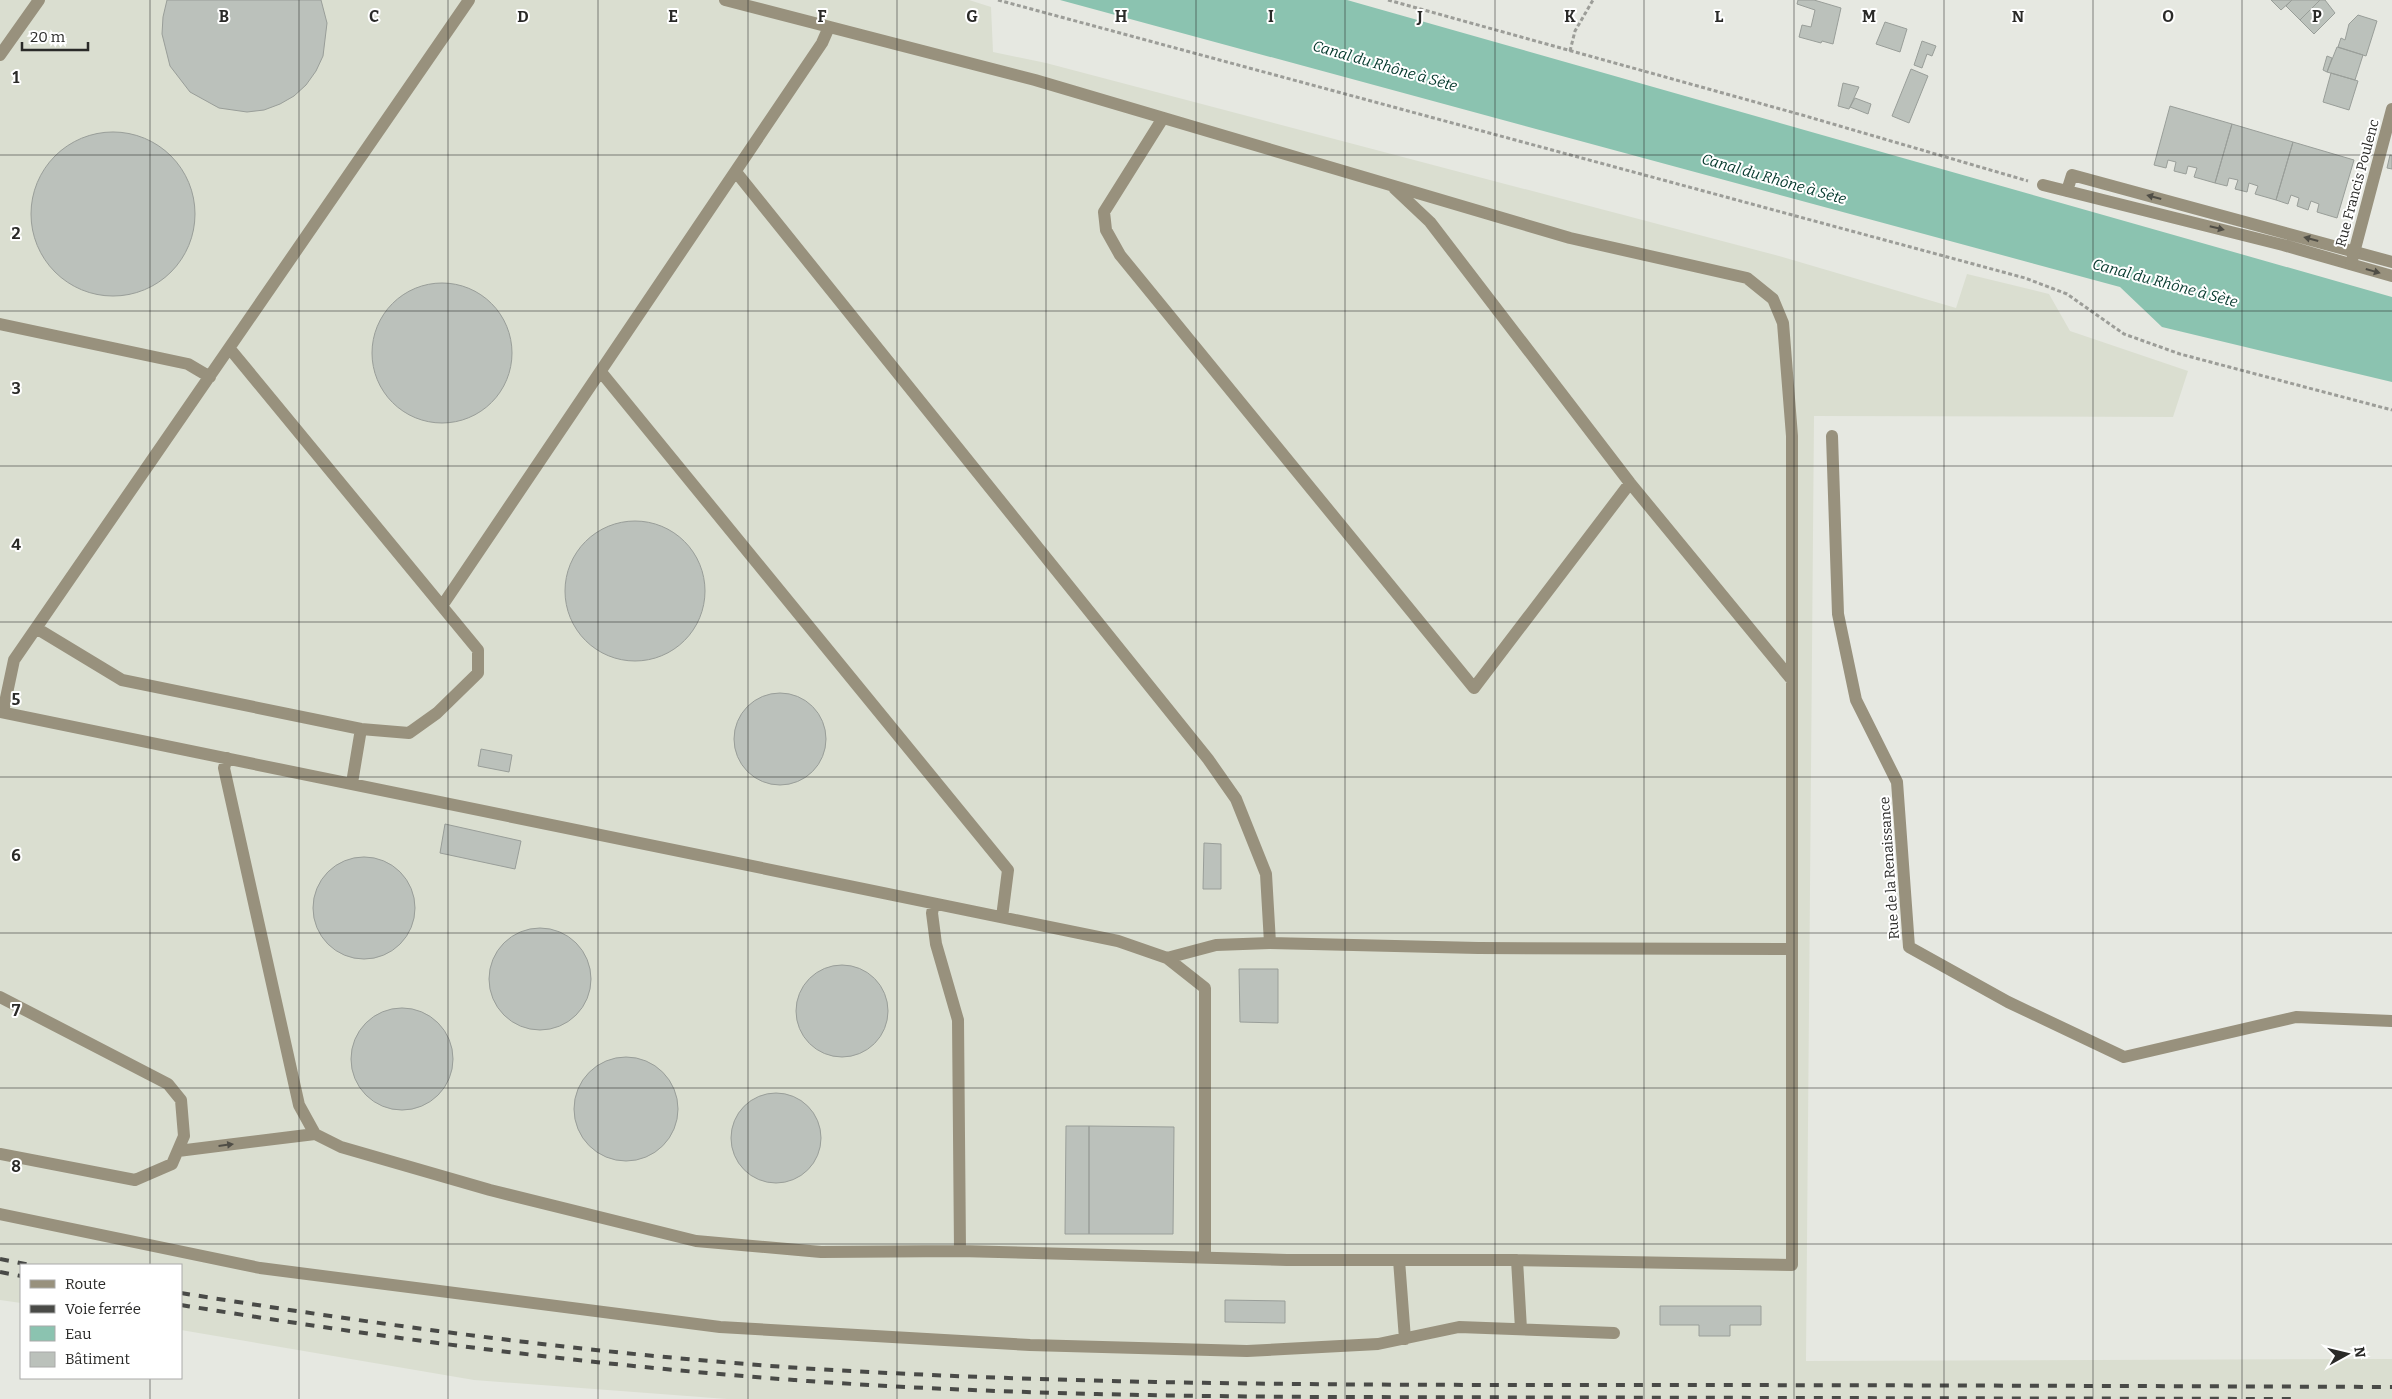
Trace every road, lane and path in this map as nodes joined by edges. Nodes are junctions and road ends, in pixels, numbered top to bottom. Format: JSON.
{"nodes":[{"id":1,"x":39,"y":0,"type":"edge"},
{"id":2,"x":469,"y":0,"type":"edge"},
{"id":3,"x":725,"y":0,"type":"edge"},
{"id":4,"x":998,"y":0,"type":"edge"},
{"id":5,"x":1388,"y":0,"type":"edge"},
{"id":6,"x":1594,"y":0,"type":"edge"},
{"id":7,"x":829,"y":27,"type":"junction"},
{"id":8,"x":1570,"y":50,"type":"junction"},
{"id":9,"x":0,"y":55,"type":"edge"},
{"id":10,"x":2392,"y":109,"type":"edge"},
{"id":11,"x":1163,"y":118,"type":"junction"},
{"id":12,"x":736,"y":172,"type":"junction"},
{"id":13,"x":2043,"y":185,"type":"joint"},
{"id":14,"x":1393,"y":187,"type":"junction"},
{"id":15,"x":2067,"y":191,"type":"junction"},
{"id":16,"x":2354,"y":251,"type":"junction"},
{"id":17,"x":2392,"y":262,"type":"edge"},
{"id":18,"x":2351,"y":264,"type":"junction"},
{"id":19,"x":2392,"y":276,"type":"edge"},
{"id":20,"x":0,"y":324,"type":"edge"},
{"id":21,"x":230,"y":349,"type":"junction"},
{"id":22,"x":601,"y":372,"type":"junction"},
{"id":23,"x":210,"y":376,"type":"junction"},
{"id":24,"x":2392,"y":410,"type":"edge"},
{"id":25,"x":1832,"y":436,"type":"dead end"},
{"id":26,"x":1630,"y":483,"type":"junction"},
{"id":27,"x":442,"y":606,"type":"junction"},
{"id":28,"x":36,"y":628,"type":"junction"},
{"id":29,"x":1792,"y":680,"type":"junction"},
{"id":30,"x":2,"y":712,"type":"edge"},
{"id":31,"x":361,"y":729,"type":"junction"},
{"id":32,"x":227,"y":758,"type":"junction"},
{"id":33,"x":352,"y":783,"type":"junction"},
{"id":34,"x":934,"y":904,"type":"junction"},
{"id":35,"x":1002,"y":918,"type":"junction"},
{"id":36,"x":1270,"y":943,"type":"junction"},
{"id":37,"x":1792,"y":950,"type":"junction"},
{"id":38,"x":1167,"y":958,"type":"junction"},
{"id":39,"x":0,"y":997,"type":"edge"},
{"id":40,"x":2392,"y":1021,"type":"edge"},
{"id":41,"x":315,"y":1134,"type":"junction"},
{"id":42,"x":178,"y":1151,"type":"junction"},
{"id":43,"x":0,"y":1154,"type":"edge"},
{"id":44,"x":0,"y":1214,"type":"edge"},
{"id":45,"x":960,"y":1251,"type":"junction"},
{"id":46,"x":1205,"y":1258,"type":"junction"},
{"id":47,"x":1399,"y":1260,"type":"junction"},
{"id":48,"x":1517,"y":1260,"type":"junction"},
{"id":49,"x":1521,"y":1329,"type":"junction"},
{"id":50,"x":1614,"y":1333,"type":"dead end"},
{"id":51,"x":1405,"y":1339,"type":"junction"}],
"edges":[{"from":1,"to":9,"type":"street"},
{"from":2,"to":21,"type":"street"},
{"from":3,"to":7,"type":"street"},
{"from":4,"to":24,"type":"path"},
{"from":5,"to":8,"type":"path"},
{"from":6,"to":8,"type":"path"},
{"from":7,"to":11,"type":"street"},
{"from":7,"to":12,"type":"street"},
{"from":8,"to":13,"type":"path"},
{"from":10,"to":16,"type":"street","name":"Rue Francis Poulenc"},
{"from":11,"to":14,"type":"street"},
{"from":11,"to":26,"type":"street"},
{"from":12,"to":22,"type":"street"},
{"from":12,"to":36,"type":"street"},
{"from":13,"to":15,"type":"street"},
{"from":14,"to":26,"type":"street"},
{"from":14,"to":29,"type":"street"},
{"from":16,"to":15,"type":"street","one_way":true},
{"from":15,"to":18,"type":"street","one_way":true},
{"from":16,"to":17,"type":"street"},
{"from":16,"to":18,"type":"street","name":"Rue Francis Poulenc"},
{"from":18,"to":19,"type":"street","one_way":true},
{"from":20,"to":23,"type":"street"},
{"from":21,"to":23,"type":"street"},
{"from":21,"to":27,"type":"street"},
{"from":22,"to":27,"type":"street"},
{"from":22,"to":35,"type":"street"},
{"from":23,"to":28,"type":"street"},
{"from":25,"to":40,"type":"street","name":"Rue de la Renaissance"},
{"from":26,"to":29,"type":"street"},
{"from":27,"to":31,"type":"street"},
{"from":28,"to":30,"type":"street"},
{"from":28,"to":31,"type":"street"},
{"from":29,"to":37,"type":"street"},
{"from":30,"to":32,"type":"street"},
{"from":31,"to":33,"type":"street"},
{"from":32,"to":33,"type":"street"},
{"from":32,"to":41,"type":"street"},
{"from":33,"to":34,"type":"street"},
{"from":34,"to":35,"type":"street"},
{"from":34,"to":45,"type":"street"},
{"from":35,"to":38,"type":"street"},
{"from":36,"to":37,"type":"street"},
{"from":36,"to":38,"type":"street"},
{"from":37,"to":48,"type":"street"},
{"from":38,"to":46,"type":"street"},
{"from":39,"to":42,"type":"street"},
{"from":42,"to":41,"type":"street","one_way":true},
{"from":41,"to":45,"type":"street"},
{"from":42,"to":43,"type":"street"},
{"from":44,"to":51,"type":"street"},
{"from":45,"to":46,"type":"street"},
{"from":46,"to":47,"type":"street"},
{"from":47,"to":48,"type":"street"},
{"from":47,"to":51,"type":"street"},
{"from":48,"to":49,"type":"street"},
{"from":49,"to":50,"type":"street"},
{"from":49,"to":51,"type":"street"}]}
